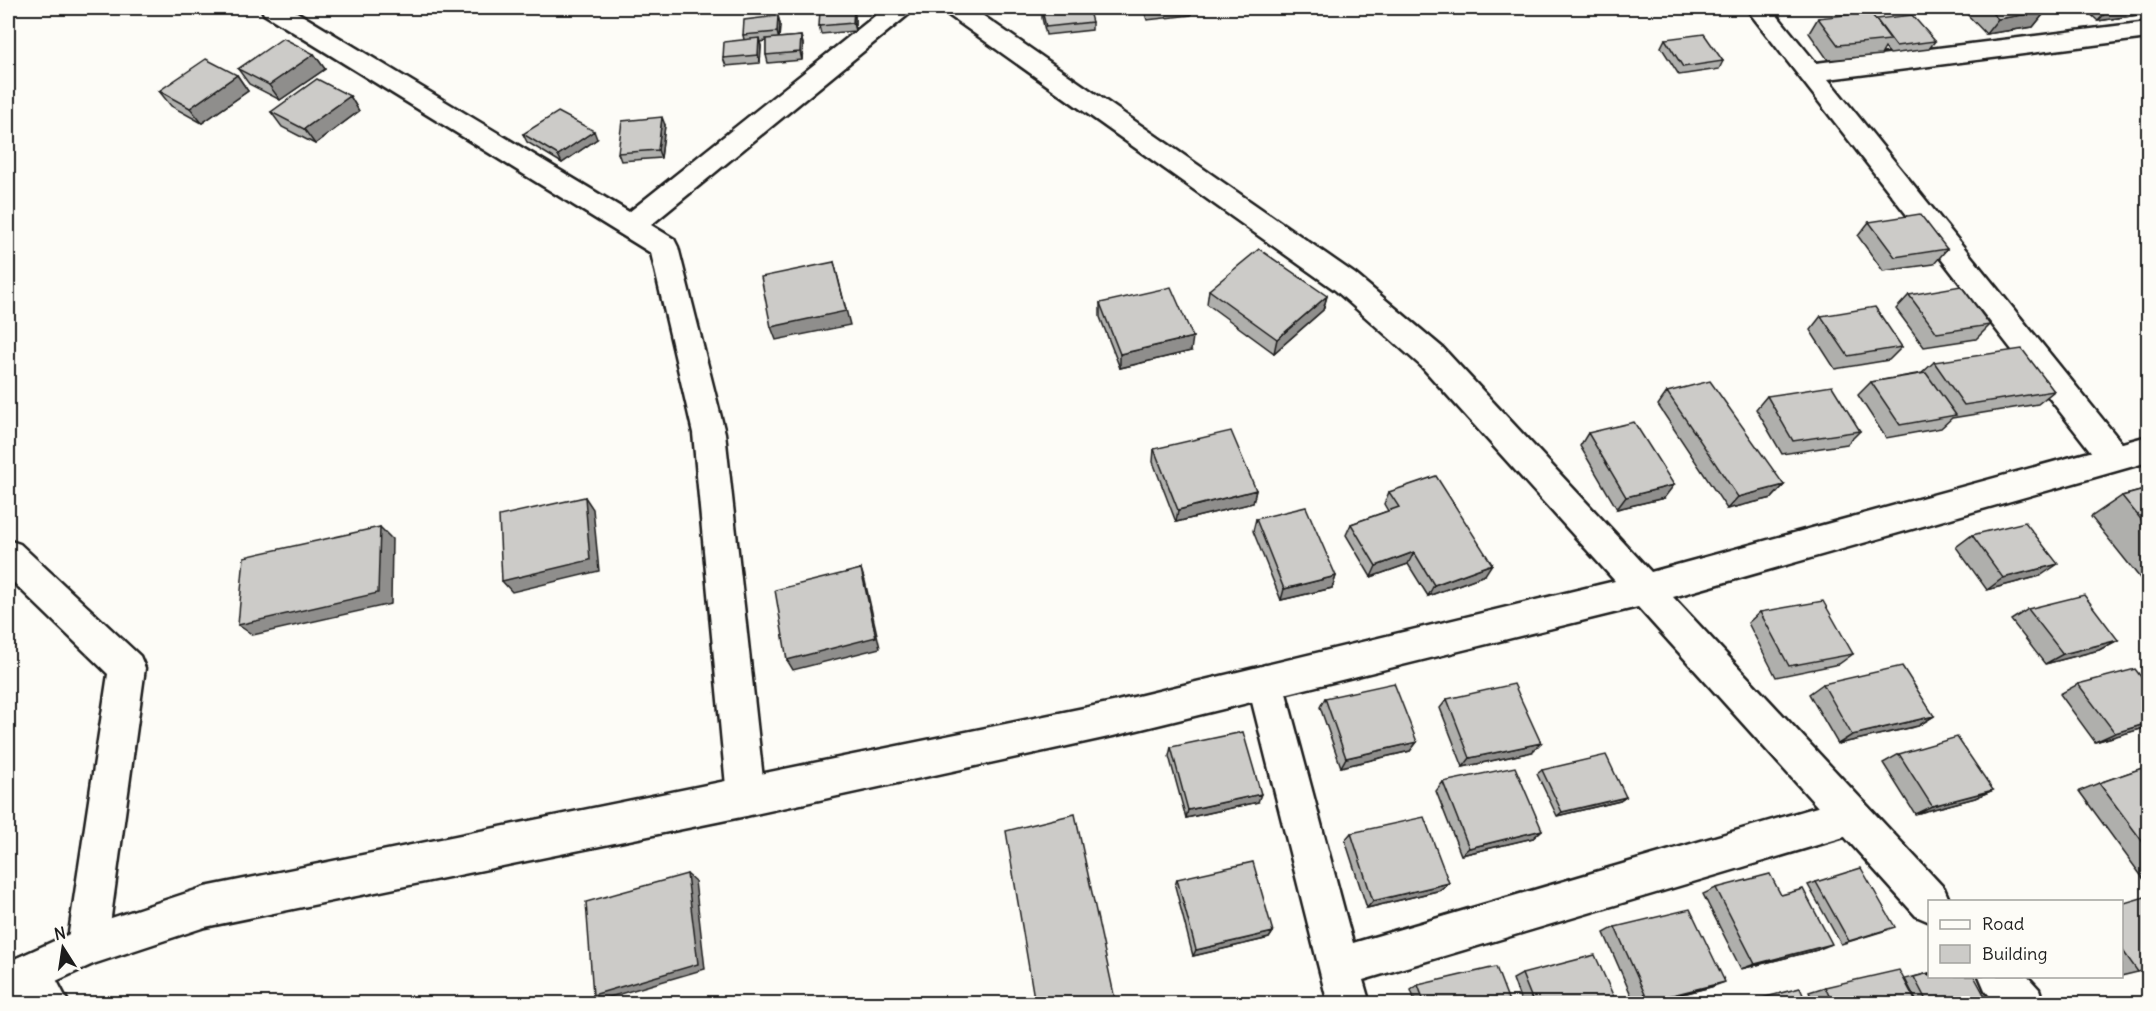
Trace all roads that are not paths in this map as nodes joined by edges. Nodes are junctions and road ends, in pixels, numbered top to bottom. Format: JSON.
{"nodes":[{"id":1,"x":273,"y":8,"type":"edge"},
{"id":2,"x":900,"y":8,"type":"edge"},
{"id":3,"x":956,"y":8,"type":"edge"},
{"id":4,"x":1758,"y":8,"type":"edge"},
{"id":5,"x":2148,"y":30,"type":"edge"},
{"id":6,"x":1812,"y":72,"type":"junction"},
{"id":7,"x":630,"y":226,"type":"junction"},
{"id":8,"x":2148,"y":449,"type":"edge"},
{"id":9,"x":2114,"y":457,"type":"junction"},
{"id":10,"x":8,"y":555,"type":"edge"},
{"id":11,"x":1643,"y":590,"type":"junction"},
{"id":12,"x":1265,"y":682,"type":"junction"},
{"id":13,"x":746,"y":797,"type":"junction"},
{"id":14,"x":1851,"y":816,"type":"junction"},
{"id":15,"x":1928,"y":900,"type":"edge"},
{"id":16,"x":87,"y":946,"type":"junction"},
{"id":17,"x":2002,"y":978,"type":"edge"},
{"id":18,"x":1344,"y":985,"type":"edge"},
{"id":19,"x":29,"y":986,"type":"edge"},
{"id":20,"x":2024,"y":1004,"type":"edge"}],
"edges":[{"from":1,"to":7,"type":"street"},
{"from":2,"to":7,"type":"street"},
{"from":3,"to":11,"type":"street"},
{"from":4,"to":6,"type":"street"},
{"from":5,"to":6,"type":"street"},
{"from":6,"to":9,"type":"street"},
{"from":7,"to":13,"type":"street"},
{"from":8,"to":9,"type":"street"},
{"from":9,"to":11,"type":"street"},
{"from":10,"to":16,"type":"street"},
{"from":11,"to":12,"type":"street"},
{"from":11,"to":14,"type":"street"},
{"from":12,"to":13,"type":"street"},
{"from":12,"to":18,"type":"street"},
{"from":13,"to":16,"type":"street"},
{"from":14,"to":15,"type":"street"},
{"from":14,"to":18,"type":"street"},
{"from":16,"to":19,"type":"street"},
{"from":17,"to":20,"type":"street"}]}
